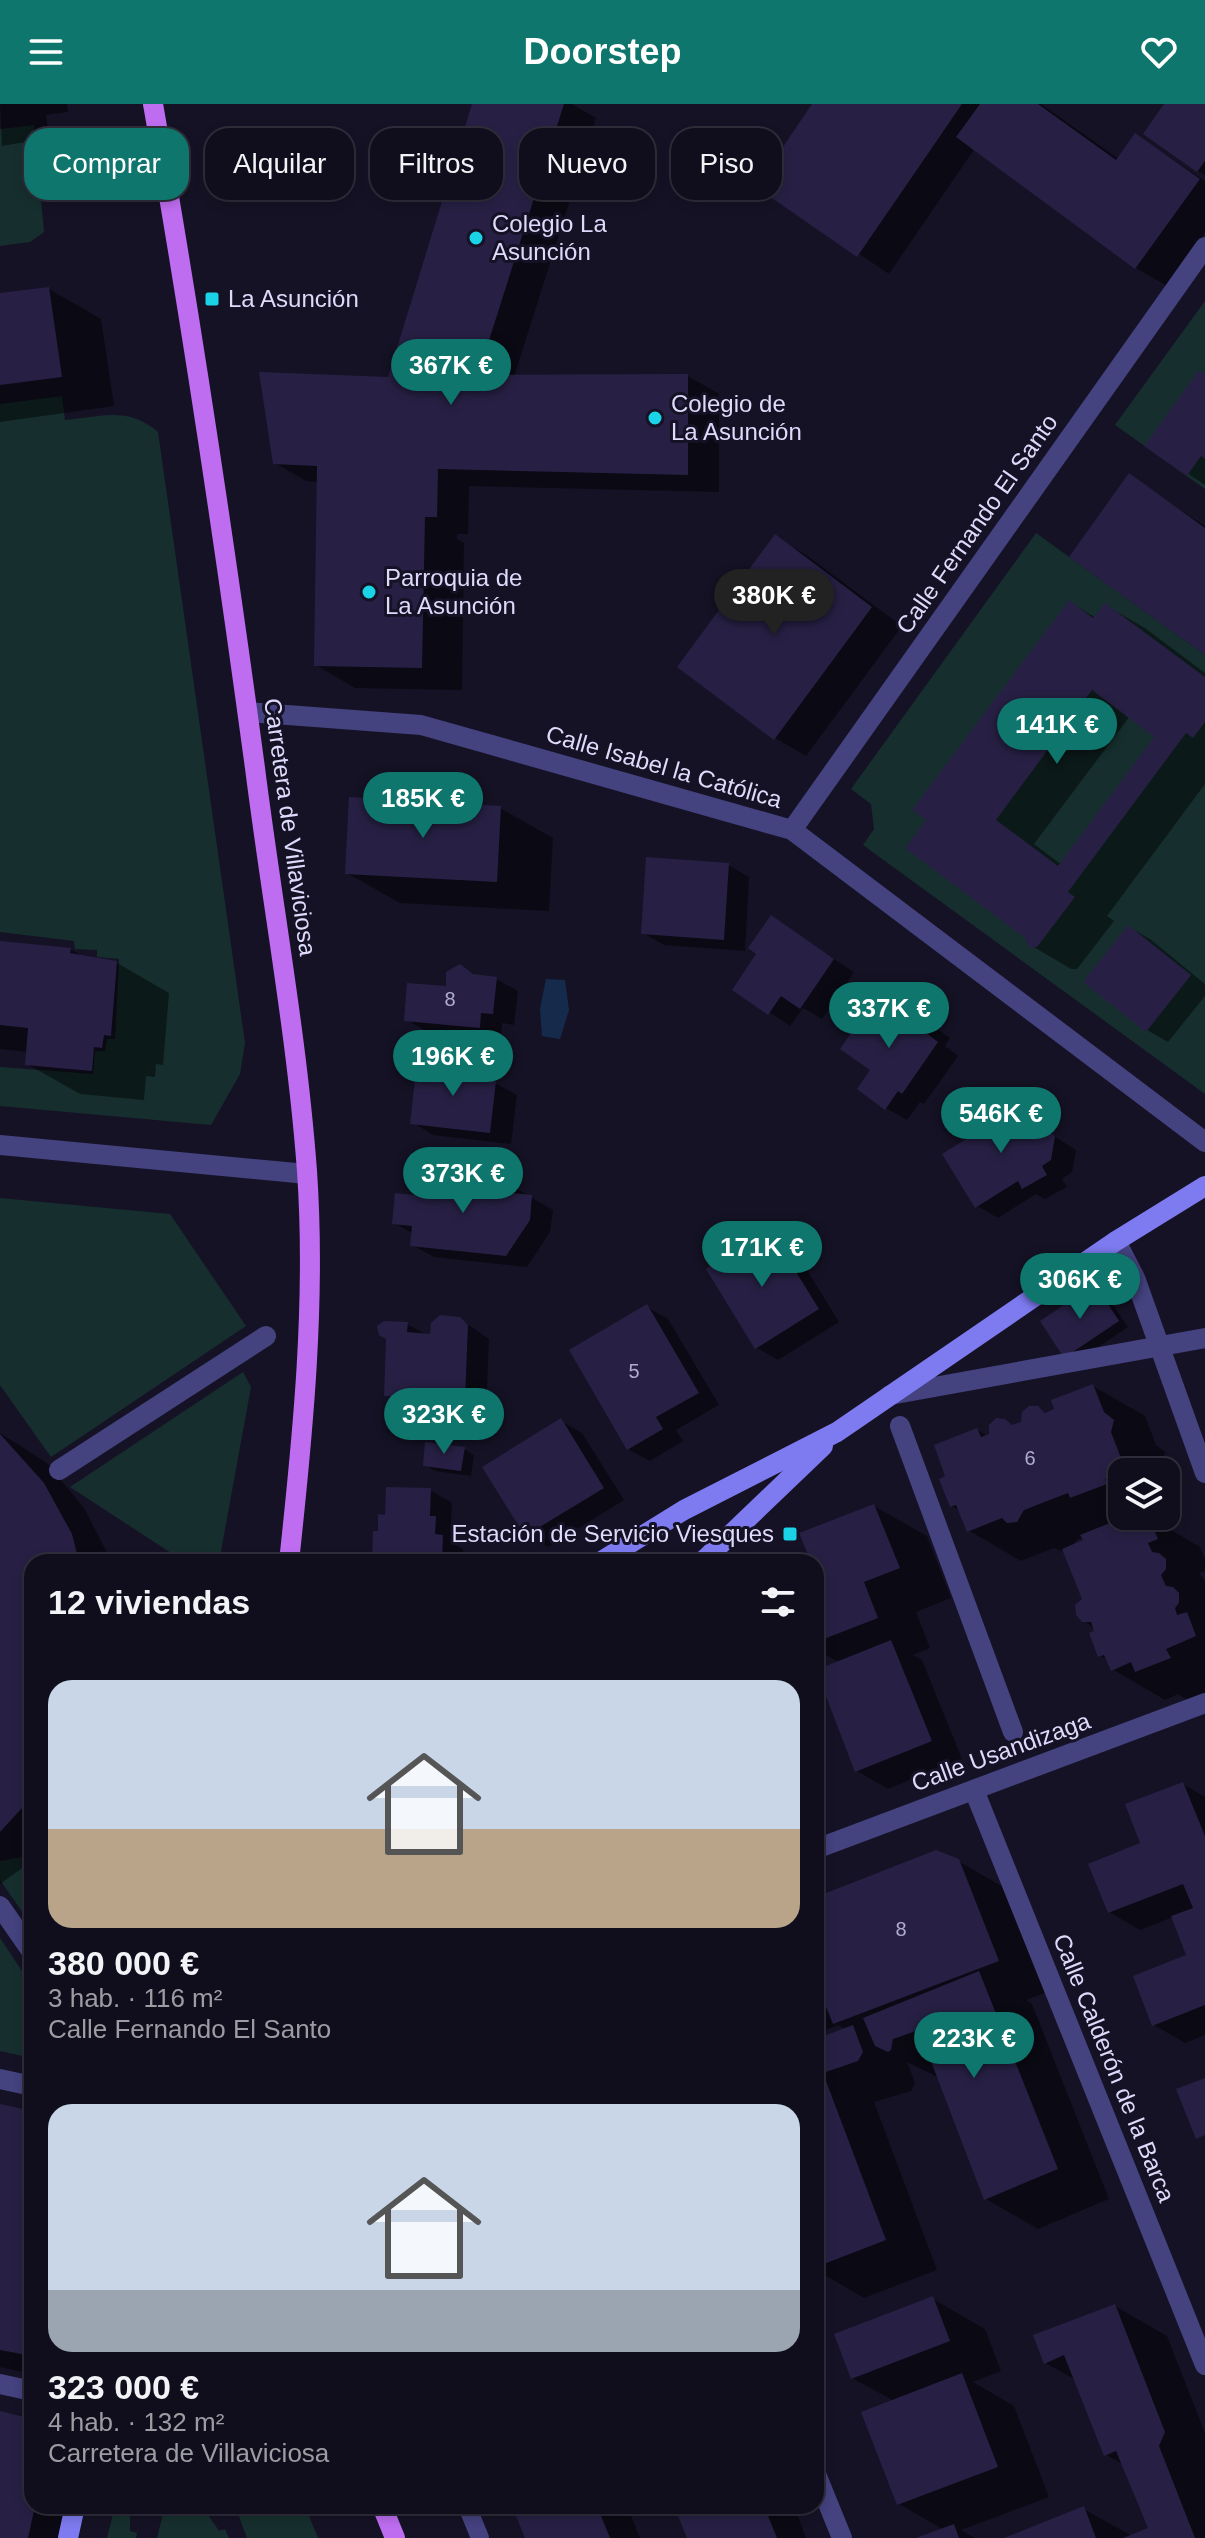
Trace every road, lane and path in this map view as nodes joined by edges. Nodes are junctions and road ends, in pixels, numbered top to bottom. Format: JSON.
{"nodes":[{"id":1,"x":153,"y":104,"type":"edge"},
{"id":2,"x":1205,"y":247,"type":"edge"},
{"id":3,"x":248,"y":712,"type":"junction"},
{"id":4,"x":792,"y":830,"type":"junction"},
{"id":5,"x":1205,"y":1142,"type":"edge"},
{"id":6,"x":0,"y":1145,"type":"edge"},
{"id":7,"x":307,"y":1174,"type":"junction"},
{"id":8,"x":1205,"y":1186,"type":"edge"},
{"id":9,"x":1116,"y":1241,"type":"junction"},
{"id":10,"x":266,"y":1336,"type":"dead end"},
{"id":11,"x":1205,"y":1338,"type":"edge"},
{"id":12,"x":1161,"y":1348,"type":"junction"},
{"id":13,"x":888,"y":1395,"type":"junction"},
{"id":14,"x":900,"y":1426,"type":"dead end"},
{"id":15,"x":837,"y":1432,"type":"junction"},
{"id":16,"x":59,"y":1470,"type":"dead end"},
{"id":17,"x":1205,"y":1473,"type":"edge"},
{"id":18,"x":290,"y":1554,"type":"edge"},
{"id":19,"x":613,"y":1554,"type":"edge"},
{"id":20,"x":710,"y":1554,"type":"edge"},
{"id":21,"x":1205,"y":1703,"type":"edge"},
{"id":22,"x":1013,"y":1732,"type":"dead end"},
{"id":23,"x":974,"y":1790,"type":"junction"},
{"id":24,"x":824,"y":1846,"type":"edge"},
{"id":25,"x":0,"y":1906,"type":"edge"},
{"id":26,"x":24,"y":1940,"type":"edge"},
{"id":27,"x":0,"y":2079,"type":"edge"},
{"id":28,"x":24,"y":2084,"type":"edge"},
{"id":29,"x":1205,"y":2365,"type":"edge"},
{"id":30,"x":0,"y":2384,"type":"edge"},
{"id":31,"x":24,"y":2389,"type":"edge"},
{"id":32,"x":824,"y":2494,"type":"edge"},
{"id":33,"x":73,"y":2514,"type":"edge"},
{"id":34,"x":388,"y":2514,"type":"edge"},
{"id":35,"x":470,"y":2514,"type":"edge"},
{"id":36,"x":68,"y":2538,"type":"edge"},
{"id":37,"x":395,"y":2538,"type":"edge"},
{"id":38,"x":480,"y":2538,"type":"edge"},
{"id":39,"x":842,"y":2538,"type":"edge"}],
"edges":[{"from":1,"to":3,"type":"main road","name":"Carretera de Villaviciosa"},
{"from":2,"to":4,"type":"street","name":"Calle Fernando El Santo"},
{"from":3,"to":4,"type":"street","name":"Calle Isabel la Católica"},
{"from":3,"to":7,"type":"main road","name":"Carretera de Villaviciosa"},
{"from":4,"to":5,"type":"street","name":"Calle Isabel la Católica"},
{"from":6,"to":7,"type":"street"},
{"from":7,"to":18,"type":"main road","name":"Carretera de Villaviciosa"},
{"from":8,"to":9,"type":"main road"},
{"from":9,"to":12,"type":"street"},
{"from":9,"to":13,"type":"main road"},
{"from":10,"to":16,"type":"street"},
{"from":11,"to":12,"type":"street"},
{"from":12,"to":13,"type":"street"},
{"from":12,"to":17,"type":"street"},
{"from":13,"to":15,"type":"main road"},
{"from":14,"to":22,"type":"street"},
{"from":15,"to":19,"type":"main road"},
{"from":15,"to":20,"type":"main road"},
{"from":21,"to":23,"type":"street","name":"Calle Usandizaga"},
{"from":23,"to":24,"type":"street","name":"Calle Usandizaga"},
{"from":23,"to":29,"type":"street","name":"Calle Calderón de la Barca"},
{"from":25,"to":26,"type":"street"},
{"from":27,"to":28,"type":"street"},
{"from":30,"to":31,"type":"street"},
{"from":32,"to":39,"type":"street"},
{"from":33,"to":36,"type":"main road"},
{"from":34,"to":37,"type":"main road"},
{"from":35,"to":38,"type":"lane"}]}
